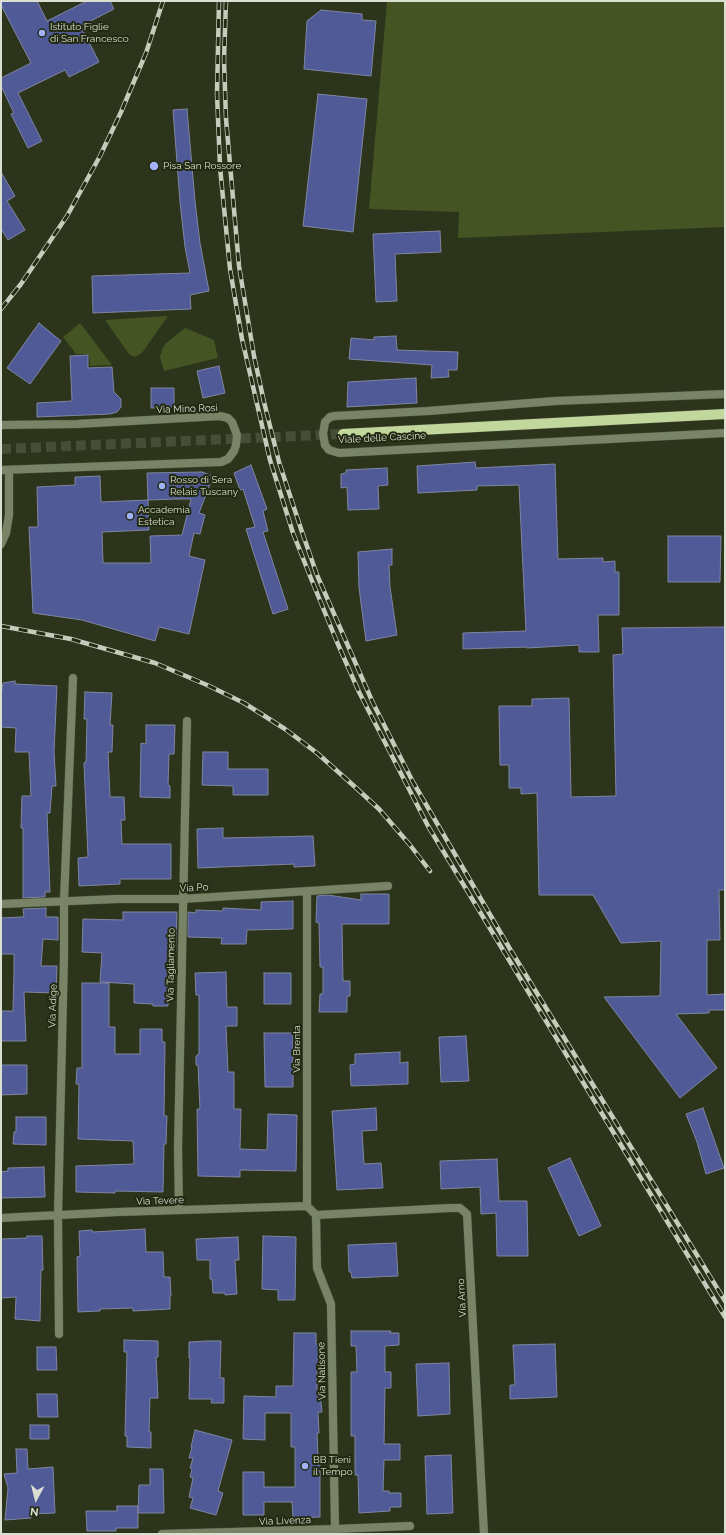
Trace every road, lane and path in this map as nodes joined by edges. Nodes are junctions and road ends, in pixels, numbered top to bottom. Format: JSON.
{"nodes":[{"id":1,"x":725,"y":394,"type":"edge"},
{"id":2,"x":725,"y":414,"type":"edge"},
{"id":3,"x":1,"y":425,"type":"edge"},
{"id":4,"x":725,"y":433,"type":"edge"},
{"id":5,"x":343,"y":434,"type":"tunnel mouth"},
{"id":6,"x":5,"y":470,"type":"edge"},
{"id":7,"x":1,"y":544,"type":"edge"},
{"id":8,"x":73,"y":678,"type":"dead end"},
{"id":9,"x":187,"y":721,"type":"dead end"},
{"id":10,"x":388,"y":886,"type":"dead end"},
{"id":11,"x":308,"y":891,"type":"junction"},
{"id":12,"x":182,"y":899,"type":"junction"},
{"id":13,"x":64,"y":901,"type":"junction"},
{"id":14,"x":1,"y":904,"type":"edge"},
{"id":15,"x":307,"y":1206,"type":"junction"},
{"id":16,"x":179,"y":1210,"type":"junction"},
{"id":17,"x":58,"y":1215,"type":"junction"},
{"id":18,"x":316,"y":1215,"type":"junction"},
{"id":19,"x":1,"y":1218,"type":"edge"},
{"id":20,"x":59,"y":1334,"type":"dead end"},
{"id":21,"x":410,"y":1526,"type":"dead end"},
{"id":22,"x":334,"y":1529,"type":"junction"},
{"id":23,"x":162,"y":1534,"type":"edge"},
{"id":24,"x":484,"y":1534,"type":"edge"}],
"edges":[{"from":1,"to":4,"type":"street","name":"Viale delle Cascine"},
{"from":2,"to":5,"type":"main road","name":"Viale delle Cascine"},
{"from":3,"to":6,"type":"street","name":"Via Mino Rosi"},
{"from":6,"to":7,"type":"street","name":"Via Mino Rosi"},
{"from":8,"to":13,"type":"street","name":"Via Adige"},
{"from":9,"to":12,"type":"street","name":"Via Tagliamento"},
{"from":10,"to":11,"type":"street","name":"Via Po"},
{"from":11,"to":12,"type":"street","name":"Via Po"},
{"from":11,"to":15,"type":"street","name":"Via Brenta"},
{"from":12,"to":13,"type":"street","name":"Via Po"},
{"from":12,"to":16,"type":"street","name":"Via Tagliamento"},
{"from":13,"to":14,"type":"street","name":"Via Po"},
{"from":13,"to":17,"type":"street","name":"Via Adige"},
{"from":15,"to":16,"type":"street","name":"Via Tevere"},
{"from":15,"to":18,"type":"street"},
{"from":16,"to":17,"type":"street","name":"Via Tevere"},
{"from":17,"to":19,"type":"street","name":"Via Tevere"},
{"from":17,"to":20,"type":"street","name":"Via Adige"},
{"from":18,"to":22,"type":"street","name":"Via Natisone"},
{"from":18,"to":24,"type":"street","name":"Via Arno"},
{"from":21,"to":22,"type":"street","name":"Via Livenza"},
{"from":22,"to":23,"type":"street","name":"Via Livenza"}]}
